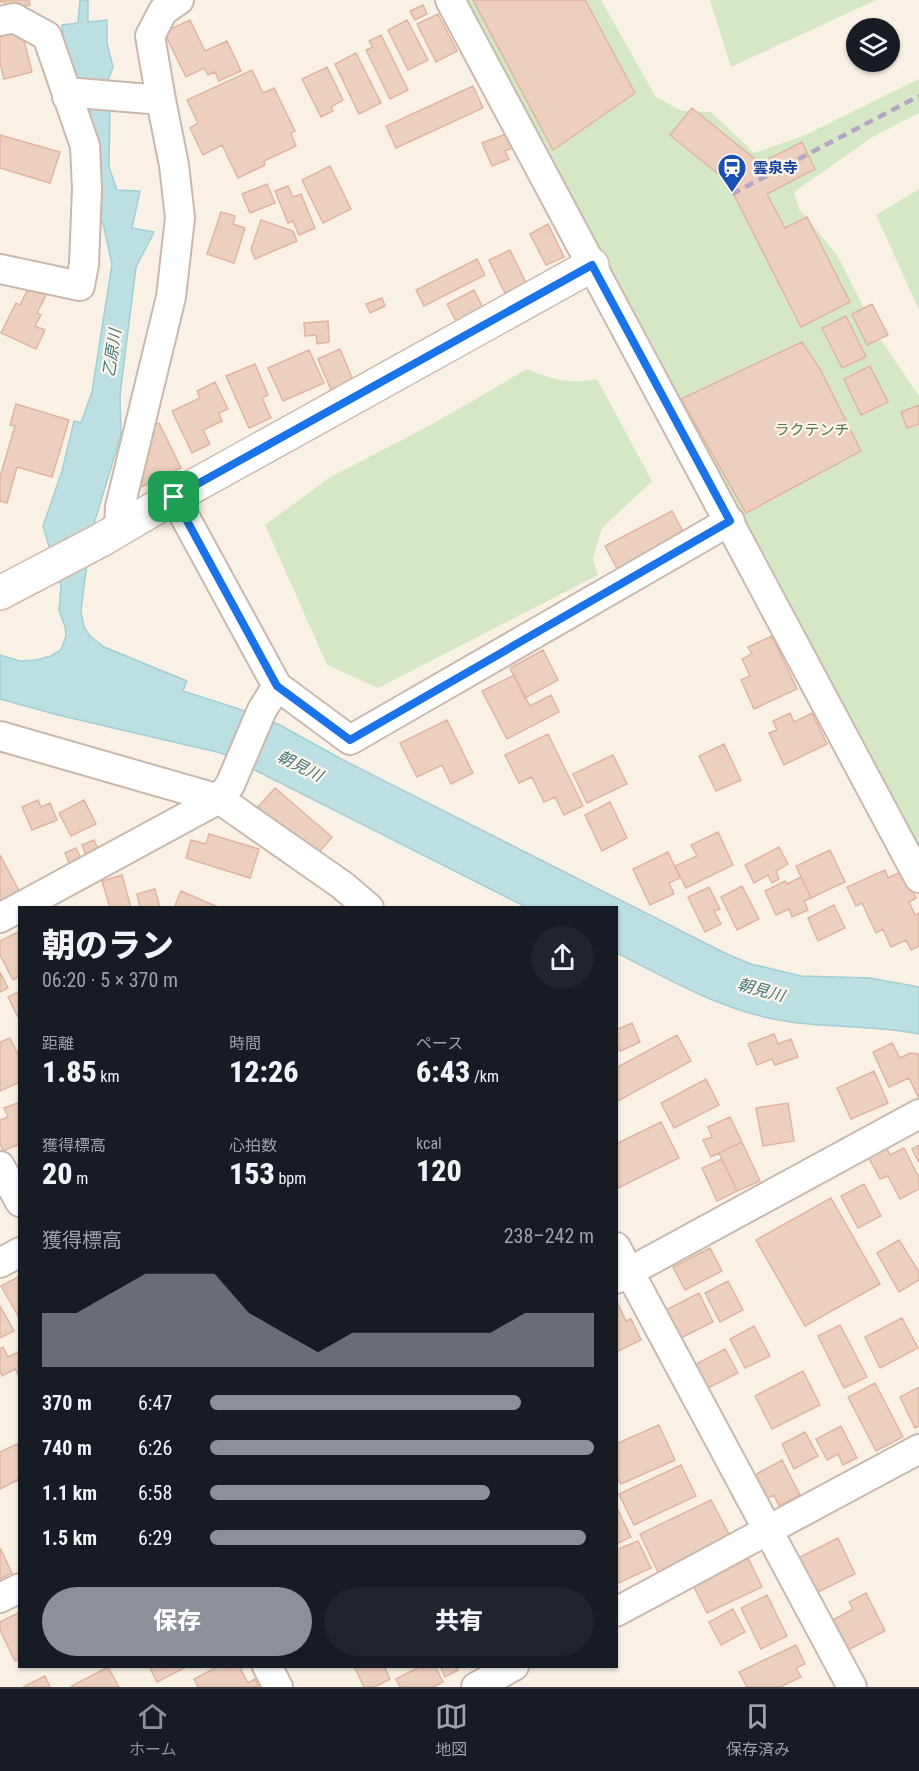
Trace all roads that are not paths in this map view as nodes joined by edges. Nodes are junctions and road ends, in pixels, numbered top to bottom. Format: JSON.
{"nodes":[{"id":1,"x":179,"y":0,"type":"edge"},
{"id":2,"x":450,"y":0,"type":"edge"},
{"id":3,"x":0,"y":21,"type":"edge"},
{"id":4,"x":72,"y":95,"type":"junction"},
{"id":5,"x":148,"y":98,"type":"junction"},
{"id":6,"x":592,"y":265,"type":"junction"},
{"id":7,"x":0,"y":269,"type":"edge"},
{"id":8,"x":174,"y":497,"type":"junction"},
{"id":9,"x":730,"y":521,"type":"junction"},
{"id":10,"x":110,"y":535,"type":"junction"},
{"id":11,"x":0,"y":593,"type":"edge"},
{"id":12,"x":270,"y":698,"type":"junction"},
{"id":13,"x":0,"y":736,"type":"edge"},
{"id":14,"x":222,"y":795,"type":"junction"},
{"id":15,"x":919,"y":878,"type":"edge"},
{"id":16,"x":22,"y":906,"type":"edge"},
{"id":17,"x":367,"y":906,"type":"edge"},
{"id":18,"x":18,"y":908,"type":"edge"},
{"id":19,"x":0,"y":918,"type":"edge"},
{"id":20,"x":919,"y":1114,"type":"edge"},
{"id":21,"x":0,"y":1166,"type":"edge"},
{"id":22,"x":18,"y":1198,"type":"edge"},
{"id":23,"x":18,"y":1253,"type":"edge"},
{"id":24,"x":618,"y":1255,"type":"edge"},
{"id":25,"x":0,"y":1263,"type":"edge"},
{"id":26,"x":623,"y":1276,"type":"edge"},
{"id":27,"x":919,"y":1449,"type":"edge"},
{"id":28,"x":768,"y":1531,"type":"junction"},
{"id":29,"x":18,"y":1589,"type":"edge"},
{"id":30,"x":0,"y":1598,"type":"edge"},
{"id":31,"x":618,"y":1611,"type":"edge"},
{"id":32,"x":268,"y":1668,"type":"edge"},
{"id":33,"x":510,"y":1668,"type":"edge"},
{"id":34,"x":278,"y":1687,"type":"edge"},
{"id":35,"x":476,"y":1687,"type":"edge"},
{"id":36,"x":852,"y":1687,"type":"edge"}],
"edges":[{"from":1,"to":5,"type":"street"},
{"from":2,"to":6,"type":"street"},
{"from":3,"to":4,"type":"street"},
{"from":4,"to":5,"type":"street"},
{"from":4,"to":7,"type":"street"},
{"from":5,"to":10,"type":"street"},
{"from":6,"to":8,"type":"street"},
{"from":6,"to":9,"type":"street"},
{"from":8,"to":10,"type":"street"},
{"from":8,"to":12,"type":"street"},
{"from":9,"to":12,"type":"street"},
{"from":9,"to":15,"type":"street"},
{"from":10,"to":11,"type":"street"},
{"from":12,"to":14,"type":"street"},
{"from":13,"to":14,"type":"street"},
{"from":14,"to":16,"type":"street"},
{"from":14,"to":17,"type":"street"},
{"from":18,"to":19,"type":"street"},
{"from":20,"to":26,"type":"street"},
{"from":21,"to":22,"type":"street"},
{"from":23,"to":25,"type":"street"},
{"from":24,"to":26,"type":"street"},
{"from":26,"to":28,"type":"street"},
{"from":27,"to":28,"type":"street"},
{"from":28,"to":31,"type":"street"},
{"from":28,"to":36,"type":"street"},
{"from":29,"to":30,"type":"street"},
{"from":32,"to":34,"type":"street"},
{"from":33,"to":35,"type":"street"}]}
